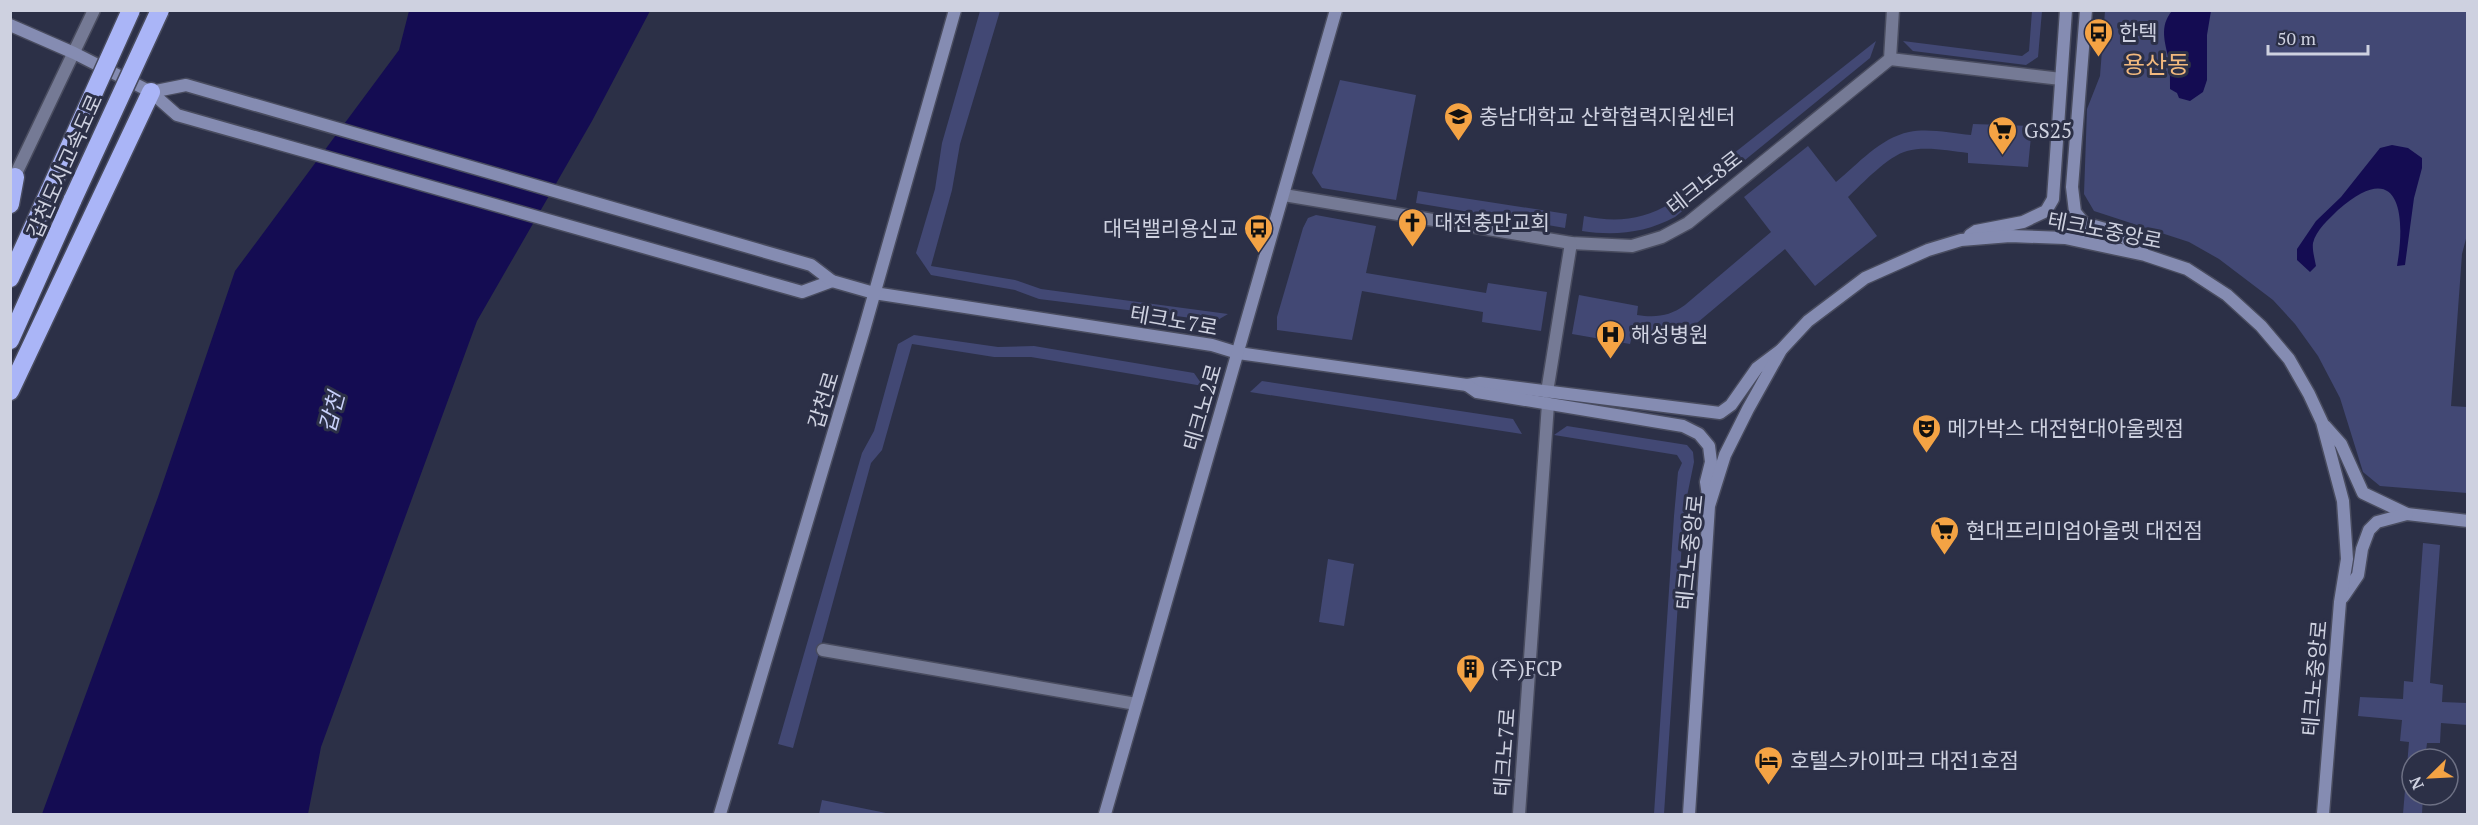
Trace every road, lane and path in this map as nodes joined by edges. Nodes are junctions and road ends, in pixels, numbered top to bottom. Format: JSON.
{"nodes":[{"id":1,"x":94,"y":10,"type":"edge"},
{"id":2,"x":131,"y":10,"type":"edge"},
{"id":3,"x":160,"y":10,"type":"edge"},
{"id":4,"x":955,"y":10,"type":"edge"},
{"id":5,"x":1336,"y":10,"type":"edge"},
{"id":6,"x":1893,"y":10,"type":"edge"},
{"id":7,"x":2066,"y":10,"type":"edge"},
{"id":8,"x":2086,"y":10,"type":"edge"},
{"id":9,"x":10,"y":25,"type":"edge"},
{"id":10,"x":74,"y":52,"type":"junction"},
{"id":11,"x":1890,"y":59,"type":"junction"},
{"id":12,"x":2061,"y":79,"type":"junction"},
{"id":13,"x":151,"y":92,"type":"junction"},
{"id":14,"x":13,"y":181,"type":"edge"},
{"id":15,"x":1284,"y":195,"type":"junction"},
{"id":16,"x":10,"y":204,"type":"edge"},
{"id":17,"x":1961,"y":240,"type":"junction"},
{"id":18,"x":1571,"y":243,"type":"junction"},
{"id":19,"x":2145,"y":255,"type":"junction"},
{"id":20,"x":10,"y":278,"type":"edge"},
{"id":21,"x":832,"y":281,"type":"junction"},
{"id":22,"x":874,"y":293,"type":"junction"},
{"id":23,"x":10,"y":340,"type":"edge"},
{"id":24,"x":1781,"y":350,"type":"junction"},
{"id":25,"x":1238,"y":353,"type":"junction"},
{"id":26,"x":10,"y":391,"type":"edge"},
{"id":27,"x":1547,"y":398,"type":"junction"},
{"id":28,"x":2322,"y":422,"type":"junction"},
{"id":29,"x":1709,"y":506,"type":"junction"},
{"id":30,"x":2407,"y":514,"type":"junction"},
{"id":31,"x":2468,"y":521,"type":"edge"},
{"id":32,"x":2340,"y":602,"type":"junction"},
{"id":33,"x":823,"y":650,"type":"dead end"},
{"id":34,"x":1136,"y":704,"type":"junction"},
{"id":35,"x":720,"y":814,"type":"edge"},
{"id":36,"x":1105,"y":814,"type":"edge"},
{"id":37,"x":1519,"y":814,"type":"edge"},
{"id":38,"x":1689,"y":814,"type":"edge"},
{"id":39,"x":2323,"y":814,"type":"edge"}],
"edges":[{"from":1,"to":10,"type":"street"},
{"from":2,"to":20,"type":"highway","name":"갑천도시고속도로","bridge":true},
{"from":3,"to":23,"type":"highway","name":"갑천도시고속도로","bridge":true},
{"from":4,"to":22,"type":"main road","name":"갑천로"},
{"from":5,"to":15,"type":"main road","name":"테크노2로"},
{"from":6,"to":11,"type":"street"},
{"from":7,"to":12,"type":"main road","name":"테크노중앙로"},
{"from":8,"to":19,"type":"main road","name":"테크노중앙로"},
{"from":9,"to":10,"type":"main road"},
{"from":10,"to":13,"type":"main road"},
{"from":10,"to":14,"type":"street"},
{"from":11,"to":12,"type":"street"},
{"from":11,"to":18,"type":"street","name":"테크노8로"},
{"from":12,"to":17,"type":"main road","name":"테크노중앙로"},
{"from":13,"to":21,"type":"main road"},
{"from":13,"to":21,"type":"main road"},
{"from":13,"to":26,"type":"highway"},
{"from":14,"to":16,"type":"highway"},
{"from":15,"to":18,"type":"street","name":"테크노8로"},
{"from":15,"to":25,"type":"main road","name":"테크노2로"},
{"from":17,"to":19,"type":"main road","name":"테크노중앙로"},
{"from":17,"to":24,"type":"main road","name":"테크노중앙로"},
{"from":18,"to":27,"type":"street"},
{"from":19,"to":28,"type":"main road","name":"테크노중앙로"},
{"from":21,"to":22,"type":"main road","name":"테크노7로"},
{"from":22,"to":25,"type":"main road","name":"테크노7로"},
{"from":22,"to":35,"type":"main road","name":"갑천로"},
{"from":24,"to":27,"type":"main road","name":"테크노7로"},
{"from":24,"to":29,"type":"main road","name":"테크노중앙로"},
{"from":25,"to":27,"type":"main road","name":"테크노7로"},
{"from":25,"to":34,"type":"main road","name":"테크노2로"},
{"from":27,"to":29,"type":"main road","name":"테크노7로"},
{"from":27,"to":37,"type":"street","name":"테크노7로"},
{"from":28,"to":30,"type":"main road"},
{"from":28,"to":32,"type":"main road","name":"테크노중앙로"},
{"from":29,"to":38,"type":"main road","name":"테크노중앙로"},
{"from":30,"to":31,"type":"main road"},
{"from":30,"to":32,"type":"main road"},
{"from":32,"to":39,"type":"main road","name":"테크노중앙로"},
{"from":33,"to":34,"type":"street"},
{"from":34,"to":36,"type":"main road","name":"테크노2로"}]}
